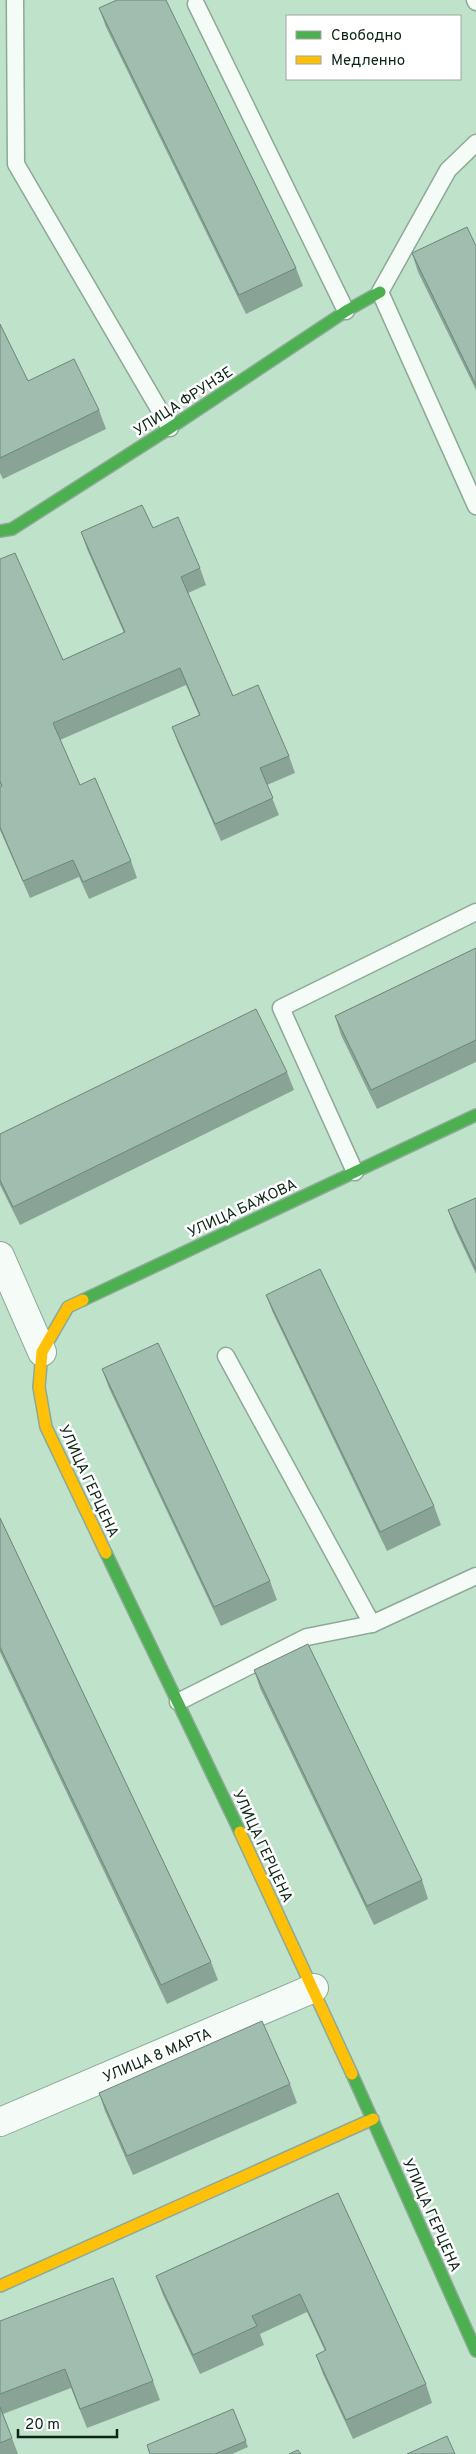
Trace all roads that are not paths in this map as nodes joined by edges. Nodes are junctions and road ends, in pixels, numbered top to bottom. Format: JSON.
{"nodes":[{"id":1,"x":15,"y":0,"type":"edge"},
{"id":2,"x":196,"y":4,"type":"dead end"},
{"id":3,"x":476,"y":142,"type":"edge"},
{"id":4,"x":380,"y":292,"type":"junction"},
{"id":5,"x":346,"y":311,"type":"junction"},
{"id":6,"x":170,"y":428,"type":"junction"},
{"id":7,"x":476,"y":506,"type":"edge"},
{"id":8,"x":0,"y":531,"type":"edge"},
{"id":9,"x":476,"y":912,"type":"edge"},
{"id":10,"x":476,"y":1115,"type":"edge"},
{"id":11,"x":355,"y":1172,"type":"junction"},
{"id":12,"x":0,"y":1256,"type":"edge"},
{"id":13,"x":42,"y":1352,"type":"junction"},
{"id":14,"x":226,"y":1356,"type":"dead end"},
{"id":15,"x":476,"y":1576,"type":"edge"},
{"id":16,"x":372,"y":1624,"type":"junction"},
{"id":17,"x":178,"y":1702,"type":"junction"},
{"id":18,"x":314,"y":1988,"type":"junction"},
{"id":19,"x":373,"y":2120,"type":"junction"},
{"id":20,"x":0,"y":2122,"type":"edge"},
{"id":21,"x":0,"y":2286,"type":"edge"},
{"id":22,"x":476,"y":2351,"type":"edge"}],
"edges":[{"from":1,"to":6,"type":"lane"},
{"from":2,"to":5,"type":"lane"},
{"from":3,"to":4,"type":"lane"},
{"from":4,"to":5,"type":"street","name":"УЛИЦА ФРУНЗЕ"},
{"from":4,"to":7,"type":"lane"},
{"from":5,"to":6,"type":"street","name":"УЛИЦА ФРУНЗЕ"},
{"from":6,"to":8,"type":"street","name":"УЛИЦА ФРУНЗЕ"},
{"from":9,"to":11,"type":"lane"},
{"from":10,"to":11,"type":"street","name":"УЛИЦА БАЖОВА"},
{"from":11,"to":13,"type":"street","name":"УЛИЦА БАЖОВА"},
{"from":12,"to":13,"type":"street"},
{"from":13,"to":17,"type":"street","name":"УЛИЦА ГЕРЦЕНА"},
{"from":14,"to":16,"type":"lane"},
{"from":15,"to":16,"type":"lane"},
{"from":16,"to":17,"type":"lane"},
{"from":17,"to":18,"type":"street","name":"УЛИЦА ГЕРЦЕНА"},
{"from":18,"to":19,"type":"street","name":"УЛИЦА ГЕРЦЕНА"},
{"from":18,"to":20,"type":"street","name":"УЛИЦА 8 МАРТА"},
{"from":19,"to":21,"type":"street"},
{"from":19,"to":22,"type":"street","name":"УЛИЦА ГЕРЦЕНА"}]}
